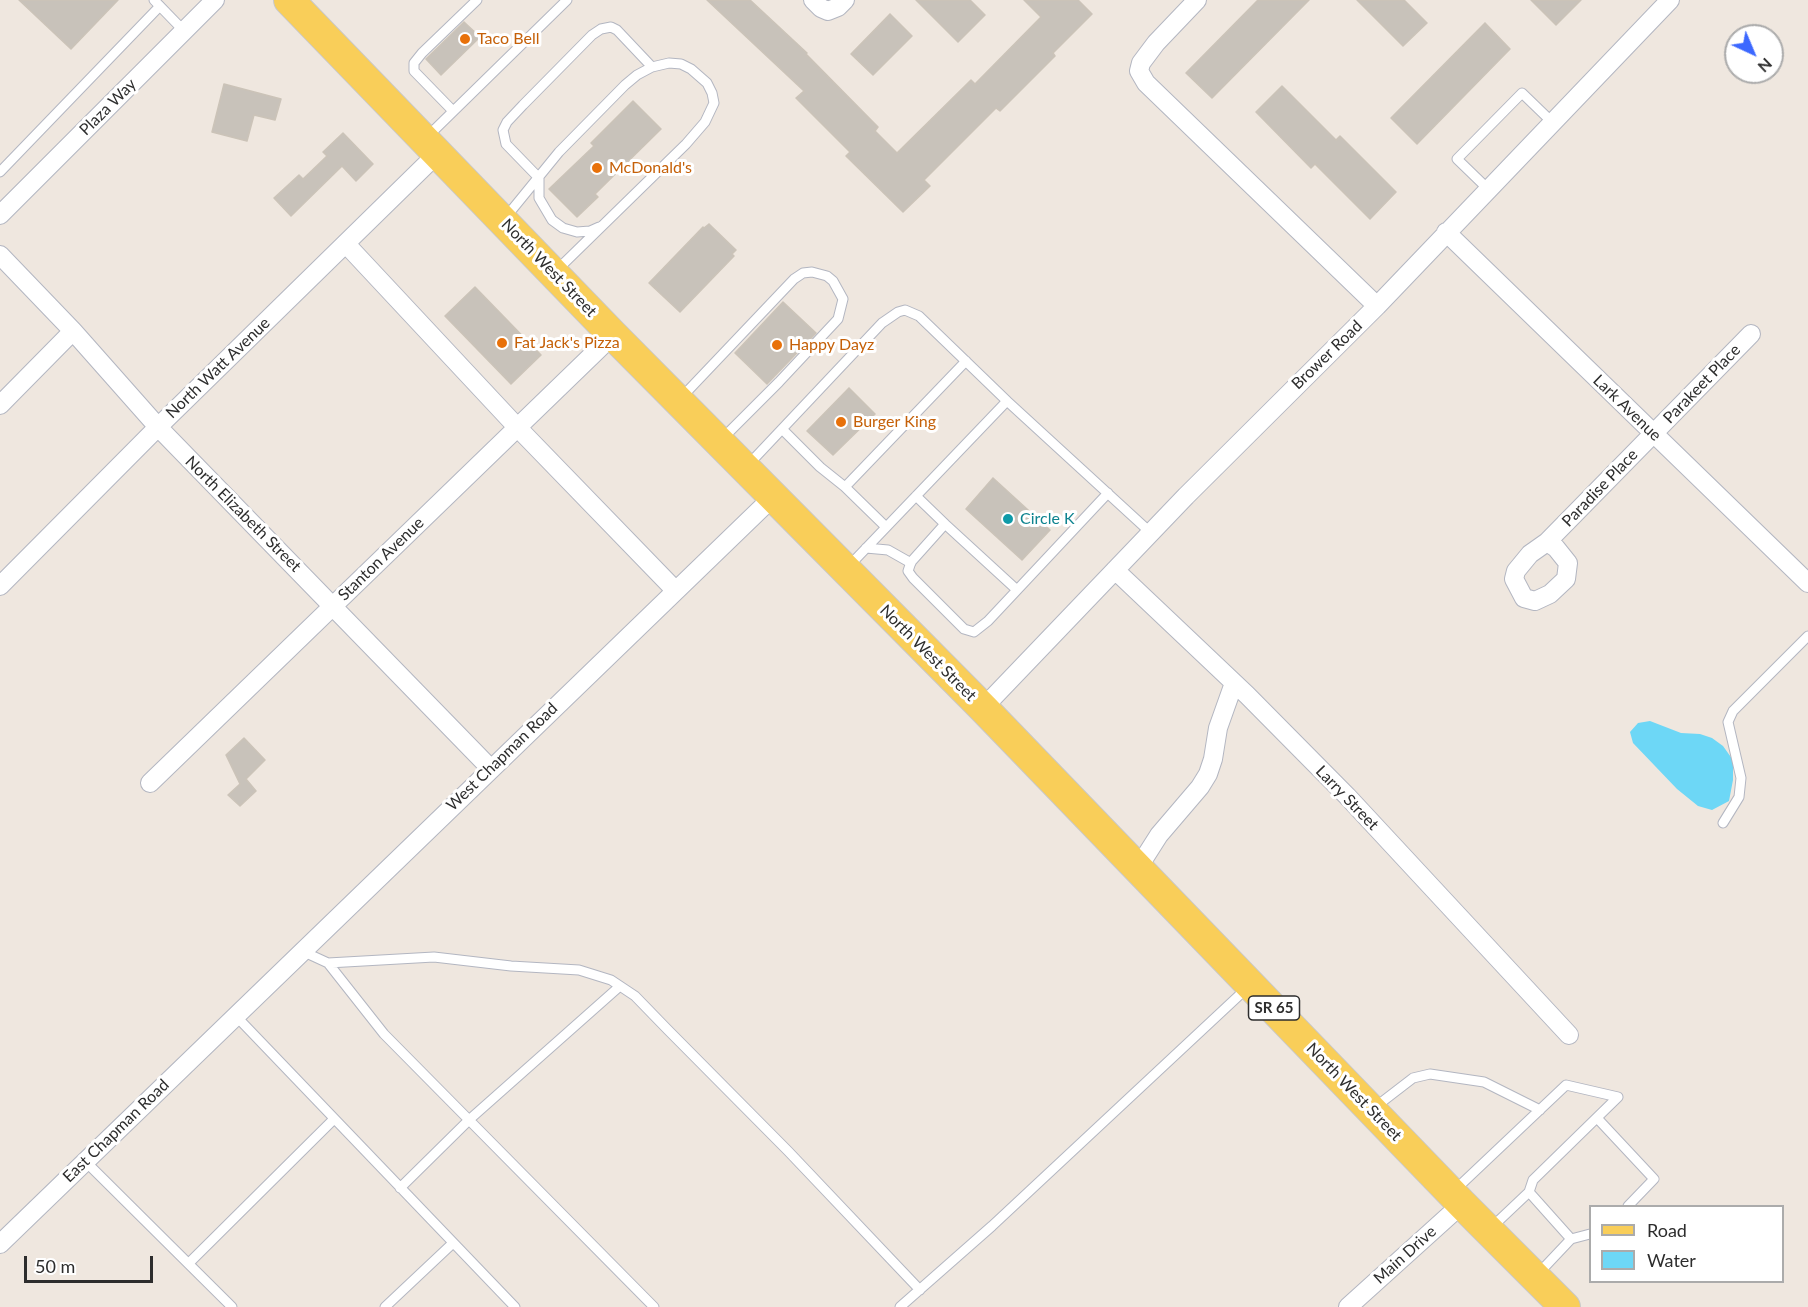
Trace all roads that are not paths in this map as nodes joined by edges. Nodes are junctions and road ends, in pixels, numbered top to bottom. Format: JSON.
{"nodes":[{"id":1,"x":215,"y":0,"type":"edge"},
{"id":2,"x":289,"y":0,"type":"edge"},
{"id":3,"x":477,"y":0,"type":"edge"},
{"id":4,"x":813,"y":0,"type":"edge"},
{"id":5,"x":845,"y":0,"type":"edge"},
{"id":6,"x":1197,"y":0,"type":"edge"},
{"id":7,"x":1670,"y":0,"type":"edge"},
{"id":8,"x":564,"y":1,"type":"edge"},
{"id":9,"x":157,"y":3,"type":"edge"},
{"id":10,"x":184,"y":31,"type":"junction"},
{"id":11,"x":652,"y":67,"type":"junction"},
{"id":12,"x":453,"y":111,"type":"junction"},
{"id":13,"x":1552,"y":122,"type":"junction"},
{"id":14,"x":432,"y":146,"type":"junction"},
{"id":15,"x":0,"y":172,"type":"edge"},
{"id":16,"x":539,"y":178,"type":"junction"},
{"id":17,"x":1488,"y":189,"type":"junction"},
{"id":18,"x":0,"y":215,"type":"edge"},
{"id":19,"x":504,"y":220,"type":"junction"},
{"id":20,"x":605,"y":224,"type":"junction"},
{"id":21,"x":1446,"y":232,"type":"junction"},
{"id":22,"x":346,"y":244,"type":"junction"},
{"id":23,"x":0,"y":255,"type":"edge"},
{"id":24,"x":554,"y":273,"type":"junction"},
{"id":25,"x":1377,"y":306,"type":"junction"},
{"id":26,"x":73,"y":331,"type":"junction"},
{"id":27,"x":613,"y":334,"type":"junction"},
{"id":28,"x":1750,"y":334,"type":"dead end"},
{"id":29,"x":966,"y":361,"type":"junction"},
{"id":30,"x":678,"y":401,"type":"junction"},
{"id":31,"x":1007,"y":401,"type":"junction"},
{"id":32,"x":0,"y":405,"type":"edge"},
{"id":33,"x":158,"y":427,"type":"junction"},
{"id":34,"x":517,"y":427,"type":"junction"},
{"id":35,"x":782,"y":429,"type":"junction"},
{"id":36,"x":1653,"y":433,"type":"junction"},
{"id":37,"x":719,"y":442,"type":"junction"},
{"id":38,"x":745,"y":468,"type":"junction"},
{"id":39,"x":845,"y":487,"type":"junction"},
{"id":40,"x":1108,"y":493,"type":"junction"},
{"id":41,"x":916,"y":496,"type":"junction"},
{"id":42,"x":773,"y":497,"type":"junction"},
{"id":43,"x":945,"y":524,"type":"junction"},
{"id":44,"x":886,"y":527,"type":"junction"},
{"id":45,"x":1151,"y":533,"type":"junction"},
{"id":46,"x":1547,"y":542,"type":"dead end"},
{"id":47,"x":866,"y":548,"type":"junction"},
{"id":48,"x":911,"y":562,"type":"junction"},
{"id":49,"x":845,"y":570,"type":"junction"},
{"id":50,"x":1115,"y":570,"type":"junction"},
{"id":51,"x":1808,"y":583,"type":"edge"},
{"id":52,"x":0,"y":586,"type":"edge"},
{"id":53,"x":1017,"y":590,"type":"junction"},
{"id":54,"x":675,"y":591,"type":"junction"},
{"id":55,"x":333,"y":605,"type":"junction"},
{"id":56,"x":1808,"y":636,"type":"edge"},
{"id":57,"x":1234,"y":683,"type":"junction"},
{"id":58,"x":983,"y":708,"type":"junction"},
{"id":59,"x":490,"y":768,"type":"junction"},
{"id":60,"x":150,"y":783,"type":"dead end"},
{"id":61,"x":1723,"y":823,"type":"dead end"},
{"id":62,"x":1138,"y":868,"type":"junction"},
{"id":63,"x":302,"y":951,"type":"junction"},
{"id":64,"x":328,"y":963,"type":"junction"},
{"id":65,"x":1251,"y":984,"type":"junction"},
{"id":66,"x":620,"y":986,"type":"junction"},
{"id":67,"x":234,"y":1016,"type":"junction"},
{"id":68,"x":1569,"y":1035,"type":"dead end"},
{"id":69,"x":1371,"y":1110,"type":"junction"},
{"id":70,"x":1540,"y":1110,"type":"junction"},
{"id":71,"x":1597,"y":1118,"type":"junction"},
{"id":72,"x":334,"y":1119,"type":"junction"},
{"id":73,"x":470,"y":1119,"type":"junction"},
{"id":74,"x":85,"y":1161,"type":"junction"},
{"id":75,"x":400,"y":1188,"type":"junction"},
{"id":76,"x":1528,"y":1192,"type":"junction"},
{"id":77,"x":1457,"y":1199,"type":"junction"},
{"id":78,"x":1629,"y":1205,"type":"edge"},
{"id":79,"x":1489,"y":1230,"type":"junction"},
{"id":80,"x":1589,"y":1234,"type":"edge"},
{"id":81,"x":2,"y":1237,"type":"edge"},
{"id":82,"x":1571,"y":1239,"type":"junction"},
{"id":83,"x":453,"y":1243,"type":"junction"},
{"id":84,"x":189,"y":1263,"type":"junction"},
{"id":85,"x":1535,"y":1276,"type":"junction"},
{"id":86,"x":920,"y":1290,"type":"junction"},
{"id":87,"x":232,"y":1307,"type":"edge"},
{"id":88,"x":385,"y":1307,"type":"edge"},
{"id":89,"x":515,"y":1307,"type":"edge"},
{"id":90,"x":654,"y":1307,"type":"edge"},
{"id":91,"x":900,"y":1307,"type":"edge"},
{"id":92,"x":1348,"y":1307,"type":"edge"},
{"id":93,"x":1565,"y":1307,"type":"edge"}],
"edges":[{"from":1,"to":10,"type":"street","name":"Plaza Way"},
{"from":2,"to":14,"type":"main road","name":"North West Street","number":"SR 65"},
{"from":3,"to":12,"type":"lane"},
{"from":4,"to":5,"type":"street"},
{"from":6,"to":25,"type":"street"},
{"from":7,"to":13,"type":"street","name":"Brower Road"},
{"from":8,"to":12,"type":"lane"},
{"from":9,"to":10,"type":"lane"},
{"from":9,"to":15,"type":"lane"},
{"from":10,"to":18,"type":"street","name":"Plaza Way"},
{"from":11,"to":16,"type":"lane"},
{"from":11,"to":16,"type":"lane"},
{"from":11,"to":20,"type":"lane"},
{"from":12,"to":14,"type":"lane"},
{"from":13,"to":17,"type":"street","name":"Brower Road"},
{"from":13,"to":17,"type":"lane"},
{"from":14,"to":19,"type":"main road","name":"North West Street","number":"SR 65"},
{"from":14,"to":22,"type":"street","name":"North Watt Avenue"},
{"from":16,"to":19,"type":"lane"},
{"from":16,"to":20,"type":"lane"},
{"from":17,"to":21,"type":"street","name":"Brower Road"},
{"from":19,"to":24,"type":"main road","name":"North West Street","number":"SR 65"},
{"from":20,"to":24,"type":"lane"},
{"from":21,"to":25,"type":"street","name":"Brower Road"},
{"from":21,"to":36,"type":"street","name":"Lark Avenue"},
{"from":22,"to":33,"type":"street","name":"North Watt Avenue"},
{"from":22,"to":34,"type":"street"},
{"from":23,"to":26,"type":"street","name":"North Elizabeth Street"},
{"from":24,"to":27,"type":"main road","name":"North West Street","number":"SR 65"},
{"from":25,"to":45,"type":"street","name":"Brower Road"},
{"from":26,"to":32,"type":"street"},
{"from":26,"to":33,"type":"street","name":"North Elizabeth Street"},
{"from":27,"to":30,"type":"main road","name":"North West Street","number":"SR 65"},
{"from":27,"to":34,"type":"street","name":"Stanton Avenue"},
{"from":28,"to":36,"type":"street","name":"Parakeet Place"},
{"from":29,"to":31,"type":"lane"},
{"from":29,"to":35,"type":"lane"},
{"from":29,"to":39,"type":"lane"},
{"from":30,"to":37,"type":"main road","name":"North West Street","number":"SR 65"},
{"from":30,"to":37,"type":"lane"},
{"from":31,"to":40,"type":"lane"},
{"from":31,"to":41,"type":"lane"},
{"from":33,"to":52,"type":"street","name":"North Watt Avenue"},
{"from":33,"to":55,"type":"street","name":"North Elizabeth Street"},
{"from":34,"to":54,"type":"street"},
{"from":34,"to":55,"type":"street","name":"Stanton Avenue"},
{"from":35,"to":38,"type":"lane"},
{"from":35,"to":39,"type":"lane"},
{"from":36,"to":46,"type":"street","name":"Paradise Place"},
{"from":36,"to":51,"type":"street","name":"Lark Avenue"},
{"from":37,"to":38,"type":"main road","name":"North West Street","number":"SR 65"},
{"from":38,"to":42,"type":"main road","name":"North West Street","number":"SR 65"},
{"from":39,"to":44,"type":"lane"},
{"from":40,"to":45,"type":"lane"},
{"from":40,"to":53,"type":"lane"},
{"from":41,"to":43,"type":"lane"},
{"from":41,"to":44,"type":"lane"},
{"from":42,"to":49,"type":"main road","name":"North West Street","number":"SR 65"},
{"from":42,"to":54,"type":"street","name":"West Chapman Road"},
{"from":43,"to":48,"type":"lane"},
{"from":43,"to":53,"type":"lane"},
{"from":44,"to":47,"type":"lane"},
{"from":45,"to":50,"type":"street","name":"Brower Road"},
{"from":47,"to":48,"type":"lane"},
{"from":47,"to":49,"type":"lane"},
{"from":48,"to":53,"type":"lane"},
{"from":49,"to":58,"type":"main road","name":"North West Street","number":"SR 65"},
{"from":50,"to":57,"type":"street","name":"Larry Street"},
{"from":50,"to":58,"type":"street","name":"Brower Road"},
{"from":54,"to":59,"type":"street","name":"West Chapman Road"},
{"from":55,"to":59,"type":"street","name":"North Elizabeth Street"},
{"from":55,"to":60,"type":"street","name":"Stanton Avenue"},
{"from":56,"to":61,"type":"lane"},
{"from":57,"to":62,"type":"street"},
{"from":57,"to":68,"type":"street","name":"Larry Street"},
{"from":58,"to":62,"type":"main road","name":"North West Street","number":"SR 65"},
{"from":59,"to":63,"type":"street","name":"West Chapman Road"},
{"from":62,"to":65,"type":"main road","name":"North West Street","number":"SR 65"},
{"from":63,"to":64,"type":"lane"},
{"from":63,"to":67,"type":"street","name":"West Chapman Road"},
{"from":64,"to":66,"type":"lane"},
{"from":64,"to":73,"type":"lane"},
{"from":65,"to":69,"type":"main road","name":"North West Street","number":"SR 65"},
{"from":65,"to":86,"type":"lane"},
{"from":66,"to":73,"type":"lane"},
{"from":66,"to":86,"type":"lane"},
{"from":67,"to":72,"type":"lane"},
{"from":67,"to":74,"type":"street","name":"East Chapman Road"},
{"from":69,"to":70,"type":"lane"},
{"from":69,"to":77,"type":"main road","name":"North West Street","number":"SR 65"},
{"from":70,"to":71,"type":"lane"},
{"from":70,"to":77,"type":"lane"},
{"from":71,"to":76,"type":"lane"},
{"from":71,"to":78,"type":"lane"},
{"from":72,"to":75,"type":"lane"},
{"from":72,"to":84,"type":"lane"},
{"from":73,"to":75,"type":"lane"},
{"from":73,"to":90,"type":"lane"},
{"from":74,"to":81,"type":"street","name":"East Chapman Road"},
{"from":74,"to":84,"type":"lane"},
{"from":75,"to":83,"type":"lane"},
{"from":76,"to":79,"type":"lane"},
{"from":76,"to":82,"type":"lane"},
{"from":77,"to":79,"type":"main road","name":"North West Street","number":"SR 65"},
{"from":77,"to":92,"type":"street","name":"Main Drive"},
{"from":79,"to":85,"type":"main road","name":"North West Street","number":"SR 65"},
{"from":80,"to":82,"type":"lane"},
{"from":82,"to":85,"type":"lane"},
{"from":83,"to":88,"type":"lane"},
{"from":83,"to":89,"type":"lane"},
{"from":84,"to":87,"type":"lane"},
{"from":85,"to":93,"type":"main road","name":"North West Street","number":"SR 65"},
{"from":86,"to":91,"type":"lane"}]}
